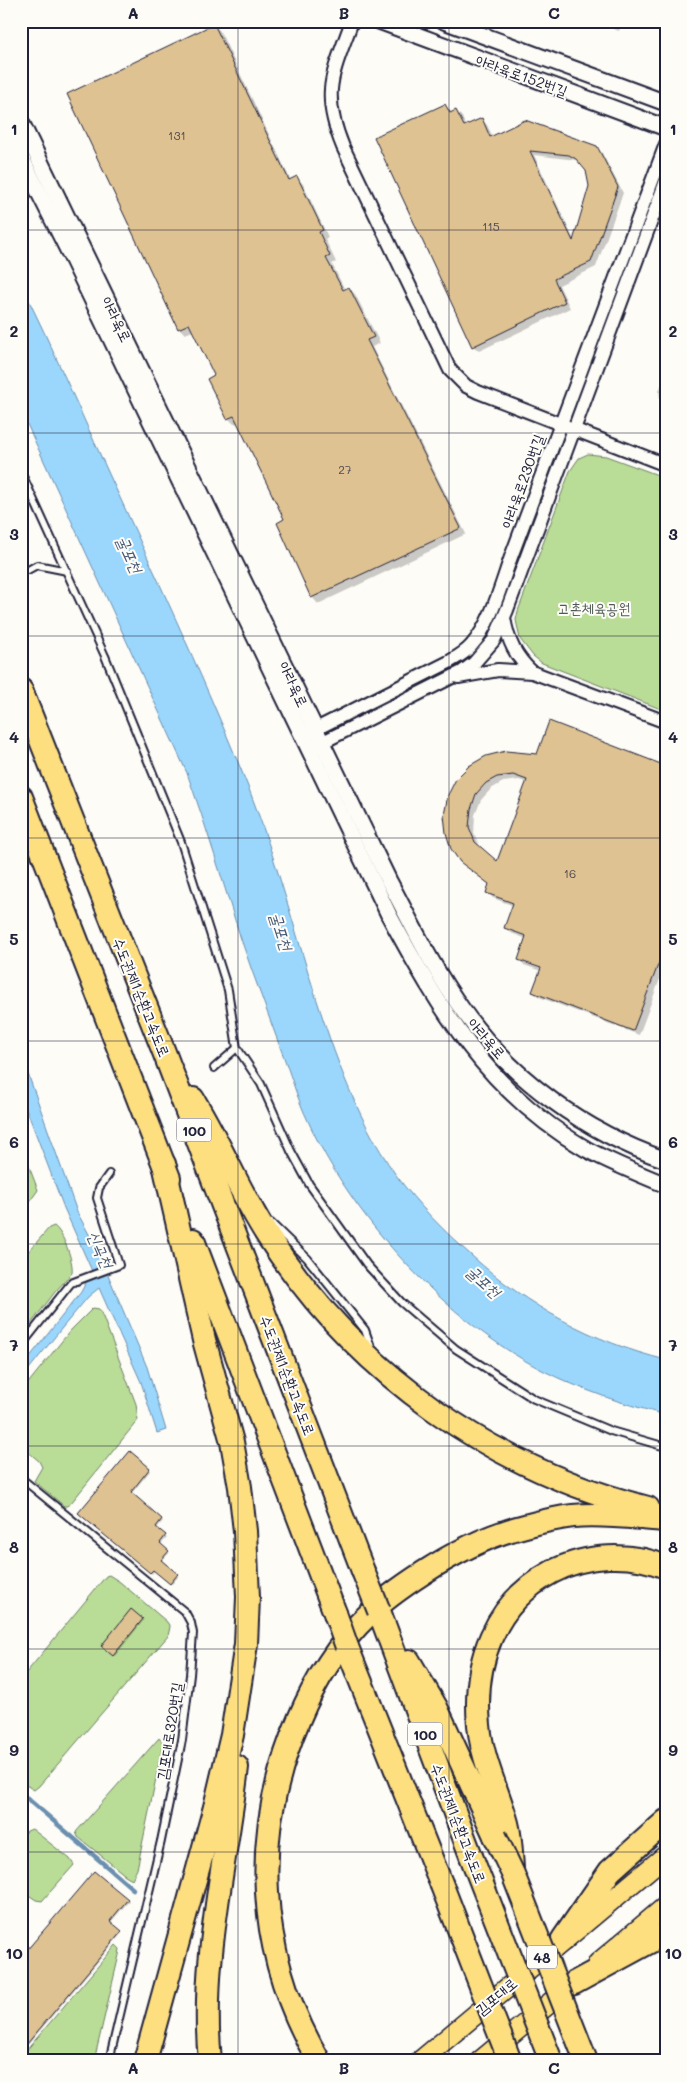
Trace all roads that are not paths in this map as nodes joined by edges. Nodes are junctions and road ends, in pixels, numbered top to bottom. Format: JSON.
{"nodes":[{"id":1,"x":352,"y":21,"type":"edge"},
{"id":2,"x":379,"y":21,"type":"edge"},
{"id":3,"x":444,"y":21,"type":"edge"},
{"id":4,"x":666,"y":103,"type":"edge"},
{"id":5,"x":21,"y":122,"type":"edge"},
{"id":6,"x":666,"y":128,"type":"edge"},
{"id":7,"x":666,"y":144,"type":"edge"},
{"id":8,"x":21,"y":157,"type":"edge"},
{"id":9,"x":666,"y":181,"type":"edge"},
{"id":10,"x":560,"y":424,"type":"junction"},
{"id":11,"x":573,"y":429,"type":"junction"},
{"id":12,"x":666,"y":465,"type":"edge"},
{"id":13,"x":21,"y":472,"type":"edge"},
{"id":14,"x":28,"y":570,"type":"dead end"},
{"id":15,"x":67,"y":571,"type":"junction"},
{"id":16,"x":504,"y":617,"type":"junction"},
{"id":17,"x":532,"y":672,"type":"junction"},
{"id":18,"x":452,"y":678,"type":"junction"},
{"id":19,"x":21,"y":690,"type":"edge"},
{"id":20,"x":666,"y":722,"type":"edge"},
{"id":21,"x":312,"y":739,"type":"junction"},
{"id":22,"x":21,"y":797,"type":"edge"},
{"id":23,"x":237,"y":1048,"type":"junction"},
{"id":24,"x":164,"y":1052,"type":"junction"},
{"id":25,"x":214,"y":1068,"type":"dead end"},
{"id":26,"x":666,"y":1160,"type":"edge"},
{"id":27,"x":164,"y":1164,"type":"junction"},
{"id":28,"x":108,"y":1174,"type":"dead end"},
{"id":29,"x":666,"y":1185,"type":"edge"},
{"id":30,"x":21,"y":1346,"type":"edge"},
{"id":31,"x":666,"y":1447,"type":"edge"},
{"id":32,"x":21,"y":1478,"type":"edge"},
{"id":33,"x":666,"y":1513,"type":"edge"},
{"id":34,"x":666,"y":1520,"type":"edge"},
{"id":35,"x":666,"y":1567,"type":"edge"},
{"id":36,"x":379,"y":1611,"type":"junction"},
{"id":37,"x":246,"y":1644,"type":"junction"},
{"id":38,"x":666,"y":1822,"type":"edge"},
{"id":39,"x":501,"y":1830,"type":"junction"},
{"id":40,"x":666,"y":1854,"type":"edge"},
{"id":41,"x":666,"y":1906,"type":"edge"},
{"id":42,"x":666,"y":1933,"type":"edge"},
{"id":43,"x":563,"y":1939,"type":"junction"},
{"id":44,"x":574,"y":1983,"type":"junction"},
{"id":45,"x":573,"y":2030,"type":"junction"},
{"id":46,"x":109,"y":2061,"type":"edge"},
{"id":47,"x":144,"y":2061,"type":"edge"},
{"id":48,"x":210,"y":2061,"type":"edge"},
{"id":49,"x":319,"y":2061,"type":"edge"},
{"id":50,"x":420,"y":2061,"type":"edge"},
{"id":51,"x":480,"y":2061,"type":"edge"},
{"id":52,"x":510,"y":2061,"type":"edge"},
{"id":53,"x":552,"y":2061,"type":"edge"},
{"id":54,"x":586,"y":2061,"type":"edge"},
{"id":55,"x":590,"y":2061,"type":"edge"}],
"edges":[{"from":1,"to":10,"type":"street"},
{"from":2,"to":6,"type":"street","name":"아라육로152번길"},
{"from":3,"to":4,"type":"street","name":"아라육로152번길"},
{"from":5,"to":21,"type":"street","name":"아라육로"},
{"from":7,"to":10,"type":"street","name":"아라육로230번길"},
{"from":8,"to":21,"type":"street","name":"아라육로"},
{"from":9,"to":11,"type":"street","name":"아라육로230번길"},
{"from":10,"to":11,"type":"street"},
{"from":10,"to":21,"type":"street","name":"아라육로230번길"},
{"from":11,"to":12,"type":"street"},
{"from":11,"to":16,"type":"street","name":"아라육로230번길"},
{"from":13,"to":15,"type":"lane"},
{"from":14,"to":15,"type":"lane"},
{"from":15,"to":23,"type":"lane"},
{"from":16,"to":17,"type":"street"},
{"from":16,"to":18,"type":"street","name":"아라육로230번길"},
{"from":17,"to":18,"type":"street"},
{"from":17,"to":20,"type":"street"},
{"from":18,"to":21,"type":"street","name":"아라육로230번길"},
{"from":19,"to":24,"type":"highway","name":"수도권제1순환고속도로","number":"100"},
{"from":21,"to":26,"type":"street","name":"아라육로"},
{"from":21,"to":29,"type":"street","name":"아라육로"},
{"from":22,"to":27,"type":"highway","number":"100"},
{"from":23,"to":25,"type":"lane"},
{"from":23,"to":31,"type":"lane"},
{"from":24,"to":33,"type":"highway"},
{"from":24,"to":36,"type":"highway","name":"수도권제1순환고속도로","number":"100","bridge":true},
{"from":27,"to":37,"type":"highway"},
{"from":27,"to":52,"type":"highway","number":"100","bridge":true},
{"from":28,"to":30,"type":"lane"},
{"from":32,"to":46,"type":"lane","name":"김포대로320번길"},
{"from":34,"to":49,"type":"highway"},
{"from":35,"to":39,"type":"highway"},
{"from":36,"to":39,"type":"highway"},
{"from":36,"to":53,"type":"highway","name":"수도권제1순환고속도로","number":"100","bridge":true},
{"from":37,"to":47,"type":"highway"},
{"from":37,"to":48,"type":"highway"},
{"from":38,"to":43,"type":"highway"},
{"from":39,"to":45,"type":"highway","bridge":true},
{"from":40,"to":43,"type":"main road","name":"김포대로","number":"48"},
{"from":41,"to":44,"type":"main road","number":"48"},
{"from":42,"to":44,"type":"highway"},
{"from":43,"to":50,"type":"main road","name":"김포대로","number":"48"},
{"from":44,"to":51,"type":"main road","number":"48"},
{"from":45,"to":54,"type":"highway","bridge":true},
{"from":45,"to":55,"type":"highway","bridge":true}]}
